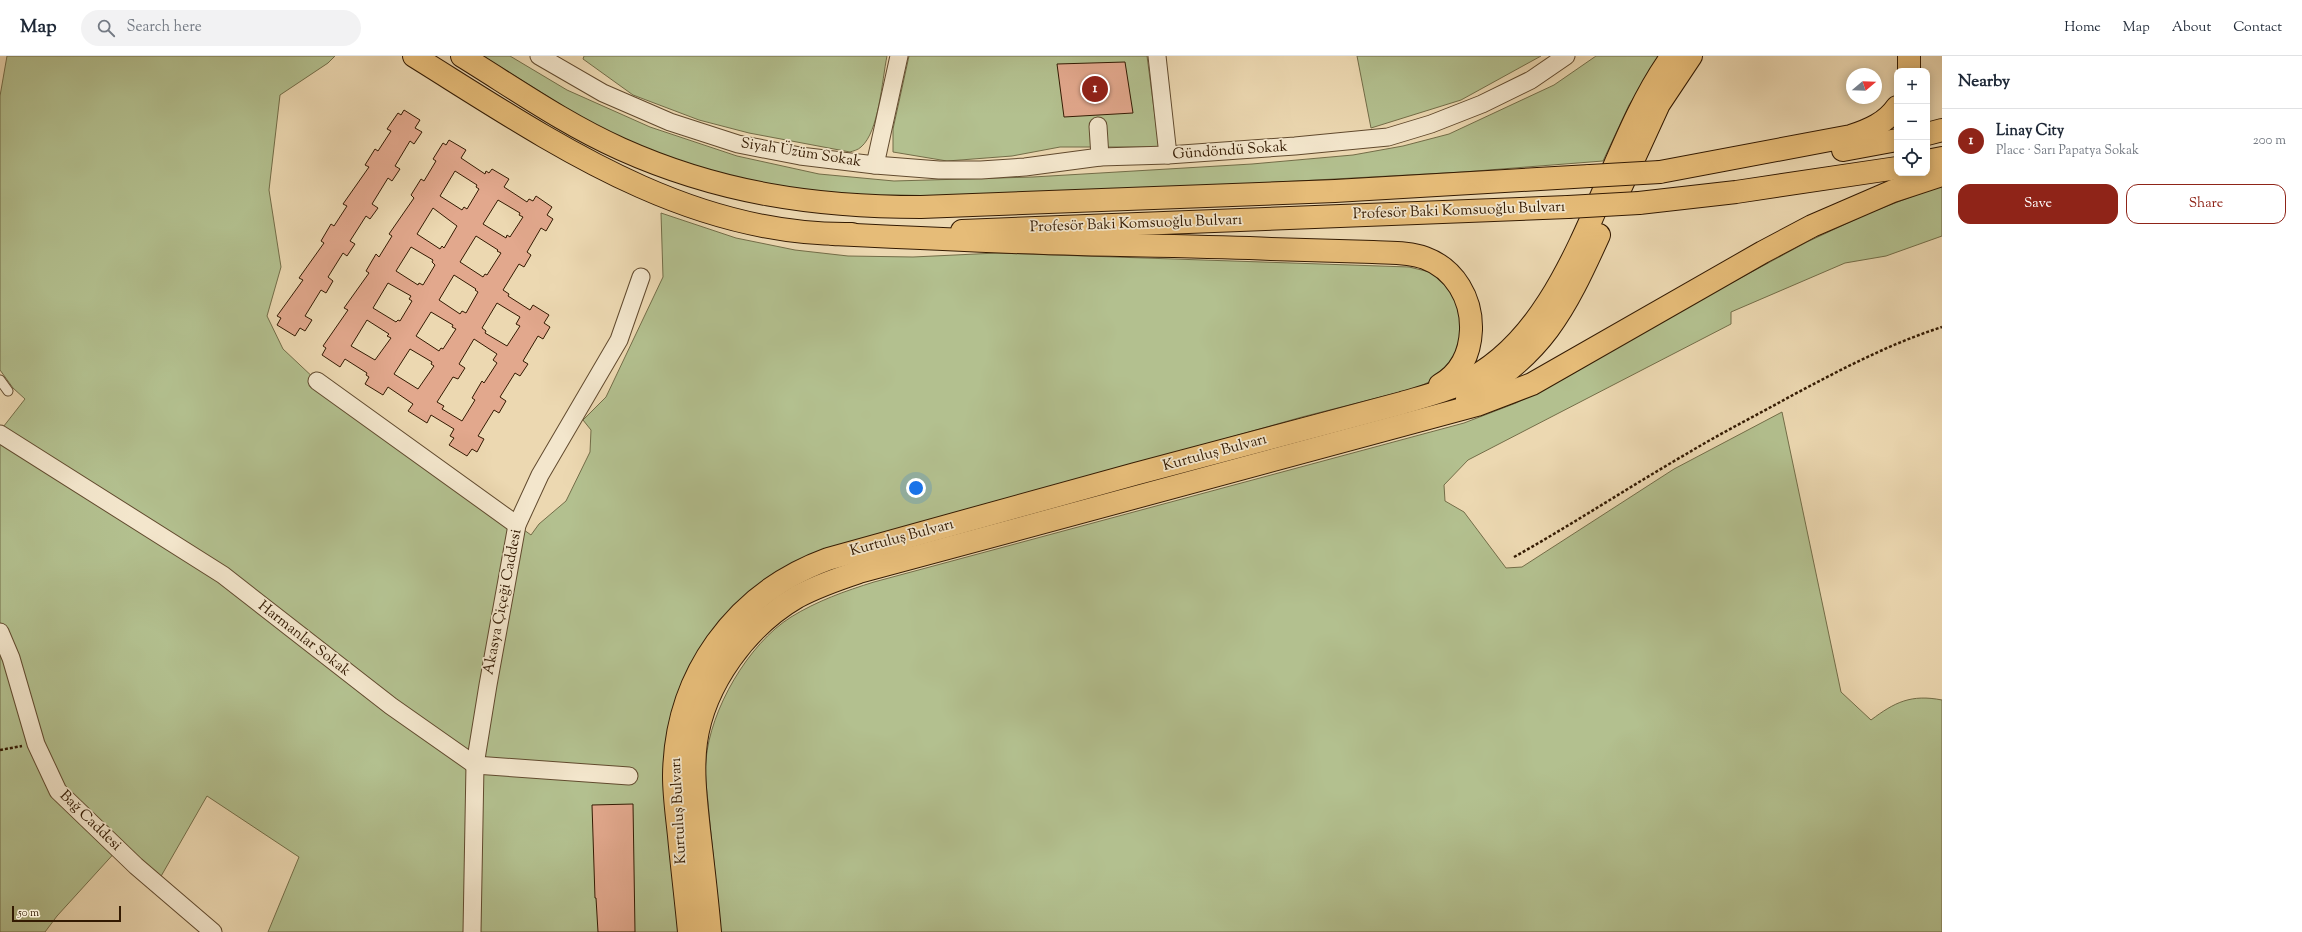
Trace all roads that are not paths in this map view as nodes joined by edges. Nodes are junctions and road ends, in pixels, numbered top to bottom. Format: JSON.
{"nodes":[{"id":1,"x":414,"y":56,"type":"edge"},
{"id":2,"x":462,"y":56,"type":"edge"},
{"id":3,"x":539,"y":56,"type":"edge"},
{"id":4,"x":899,"y":56,"type":"edge"},
{"id":5,"x":1157,"y":56,"type":"edge"},
{"id":6,"x":1566,"y":56,"type":"edge"},
{"id":7,"x":1672,"y":56,"type":"edge"},
{"id":8,"x":1691,"y":56,"type":"edge"},
{"id":9,"x":1909,"y":56,"type":"edge"},
{"id":10,"x":1548,"y":62,"type":"edge"},
{"id":11,"x":1909,"y":68,"type":"edge"},
{"id":12,"x":1894,"y":111,"type":"edge"},
{"id":13,"x":1098,"y":126,"type":"dead end"},
{"id":14,"x":1942,"y":130,"type":"edge"},
{"id":15,"x":1930,"y":133,"type":"edge"},
{"id":16,"x":1894,"y":141,"type":"edge"},
{"id":17,"x":1168,"y":155,"type":"junction"},
{"id":18,"x":1100,"y":157,"type":"junction"},
{"id":19,"x":1942,"y":158,"type":"edge"},
{"id":20,"x":1930,"y":160,"type":"edge"},
{"id":21,"x":875,"y":165,"type":"junction"},
{"id":22,"x":1894,"y":168,"type":"edge"},
{"id":23,"x":1660,"y":172,"type":"junction"},
{"id":24,"x":1942,"y":175,"type":"edge"},
{"id":25,"x":833,"y":234,"type":"junction"},
{"id":26,"x":640,"y":276,"type":"dead end"},
{"id":27,"x":0,"y":380,"type":"edge"},
{"id":28,"x":317,"y":381,"type":"dead end"},
{"id":29,"x":8,"y":391,"type":"dead end"},
{"id":30,"x":1402,"y":403,"type":"junction"},
{"id":31,"x":1407,"y":424,"type":"junction"},
{"id":32,"x":0,"y":434,"type":"edge"},
{"id":33,"x":517,"y":525,"type":"junction"},
{"id":34,"x":0,"y":632,"type":"edge"},
{"id":35,"x":475,"y":765,"type":"junction"},
{"id":36,"x":629,"y":776,"type":"dead end"},
{"id":37,"x":213,"y":932,"type":"edge"},
{"id":38,"x":472,"y":932,"type":"edge"},
{"id":39,"x":689,"y":932,"type":"edge"},
{"id":40,"x":710,"y":932,"type":"edge"}],
"edges":[{"from":1,"to":25,"type":"main road","name":"Profesör Baki Komsuoğlu Bulvarı"},
{"from":2,"to":23,"type":"main road","name":"Profesör Baki Komsuoğlu Bulvarı","bridge":true},
{"from":3,"to":21,"type":"street","name":"Siyah Üzüm Sokak"},
{"from":4,"to":21,"type":"street","name":"Siyah Üzüm Sokak"},
{"from":5,"to":17,"type":"street"},
{"from":6,"to":10,"type":"street","name":"Gündöndü Sokak"},
{"from":7,"to":30,"type":"main road"},
{"from":8,"to":31,"type":"main road"},
{"from":9,"to":11,"type":"main road"},
{"from":10,"to":17,"type":"street","name":"Gündöndü Sokak"},
{"from":12,"to":23,"type":"main road"},
{"from":13,"to":18,"type":"street"},
{"from":14,"to":15,"type":"main road"},
{"from":16,"to":23,"type":"main road","name":"Profesör Baki Komsuoğlu Bulvarı"},
{"from":17,"to":18,"type":"street","name":"Gündöndü Sokak"},
{"from":18,"to":21,"type":"street","name":"Gündöndü Sokak"},
{"from":19,"to":20,"type":"main road"},
{"from":22,"to":25,"type":"main road","name":"Profesör Baki Komsuoğlu Bulvarı","bridge":true},
{"from":24,"to":31,"type":"main road"},
{"from":25,"to":30,"type":"main road"},
{"from":26,"to":33,"type":"street","name":"Akasya Çiçeği Caddesi"},
{"from":27,"to":29,"type":"lane"},
{"from":28,"to":33,"type":"street"},
{"from":30,"to":39,"type":"main road","name":"Kurtuluş Bulvarı"},
{"from":31,"to":40,"type":"main road","name":"Kurtuluş Bulvarı"},
{"from":32,"to":35,"type":"street","name":"Harmanlar Sokak"},
{"from":33,"to":35,"type":"street","name":"Akasya Çiçeği Caddesi"},
{"from":34,"to":37,"type":"street","name":"Bağ Caddesi"},
{"from":35,"to":36,"type":"street"},
{"from":35,"to":38,"type":"street","name":"Akasya Çiçeği Caddesi"}]}
